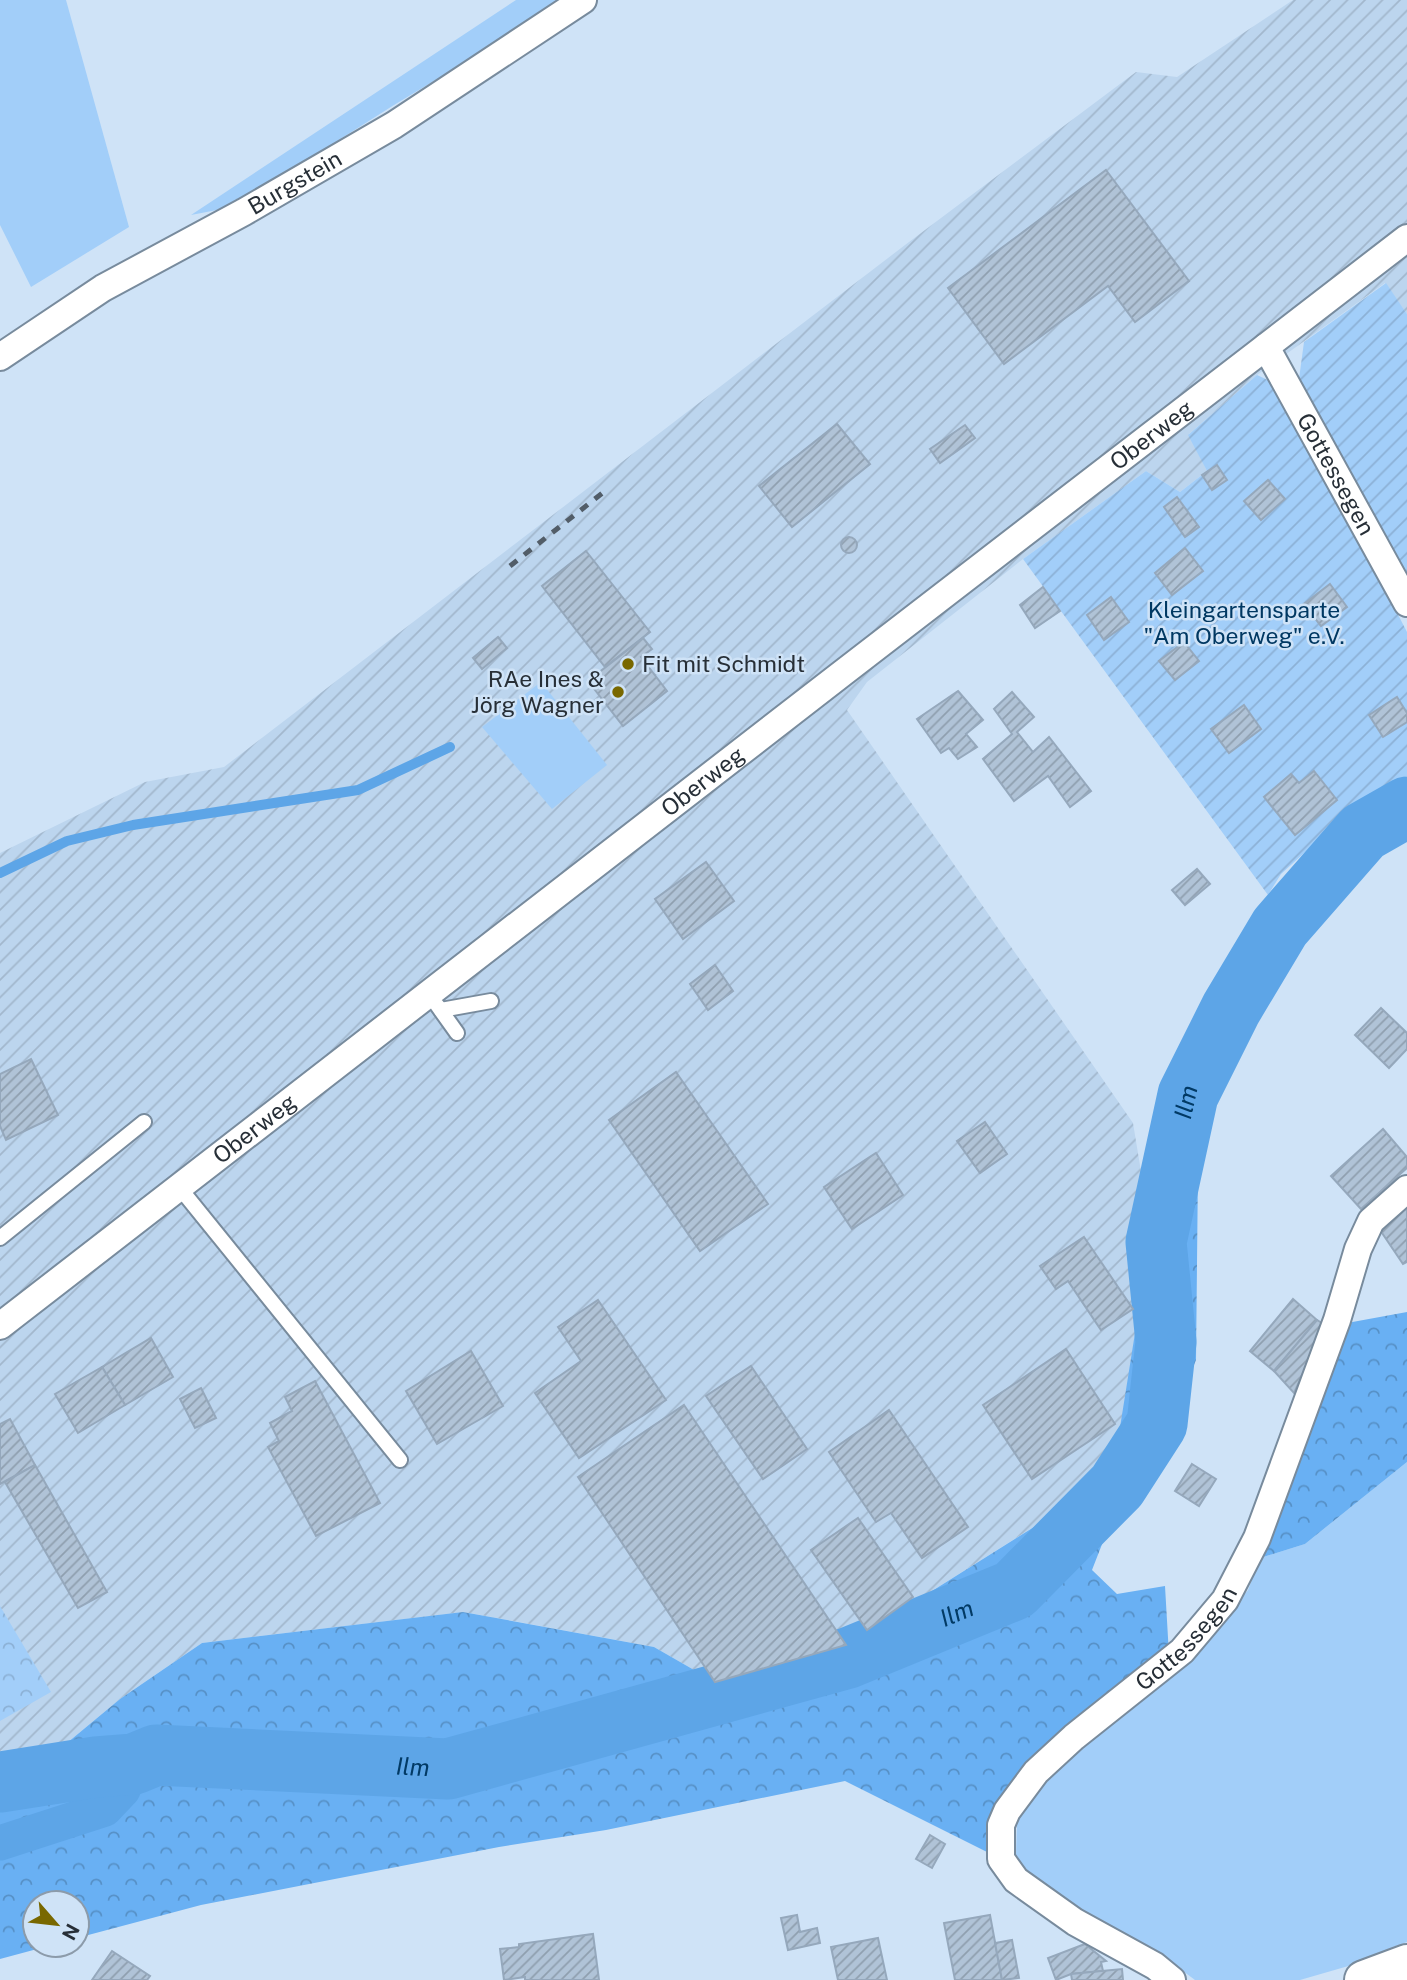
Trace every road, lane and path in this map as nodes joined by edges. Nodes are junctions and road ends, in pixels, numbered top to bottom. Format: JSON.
{"nodes":[{"id":1,"x":583,"y":0,"type":"edge"},
{"id":2,"x":1407,"y":238,"type":"edge"},
{"id":3,"x":1266,"y":347,"type":"junction"},
{"id":4,"x":0,"y":357,"type":"edge"},
{"id":5,"x":1407,"y":603,"type":"edge"},
{"id":6,"x":491,"y":1001,"type":"dead end"},
{"id":7,"x":435,"y":1002,"type":"junction"},
{"id":8,"x":457,"y":1033,"type":"dead end"},
{"id":9,"x":144,"y":1122,"type":"dead end"},
{"id":10,"x":179,"y":1187,"type":"junction"},
{"id":11,"x":1407,"y":1189,"type":"edge"},
{"id":12,"x":0,"y":1238,"type":"edge"},
{"id":13,"x":0,"y":1326,"type":"edge"},
{"id":14,"x":400,"y":1460,"type":"dead end"},
{"id":15,"x":1407,"y":1964,"type":"edge"},
{"id":16,"x":1172,"y":1980,"type":"edge"},
{"id":17,"x":1364,"y":1980,"type":"edge"}],
"edges":[{"from":1,"to":4,"type":"street","name":"Burgstein"},
{"from":2,"to":3,"type":"street","name":"Oberweg"},
{"from":3,"to":5,"type":"street","name":"Gottessegen"},
{"from":3,"to":7,"type":"street","name":"Oberweg"},
{"from":6,"to":7,"type":"lane"},
{"from":7,"to":8,"type":"lane"},
{"from":7,"to":10,"type":"street","name":"Oberweg"},
{"from":9,"to":12,"type":"lane"},
{"from":10,"to":13,"type":"street","name":"Oberweg"},
{"from":10,"to":14,"type":"lane"},
{"from":11,"to":16,"type":"street","name":"Gottessegen"},
{"from":15,"to":17,"type":"main road"}]}
